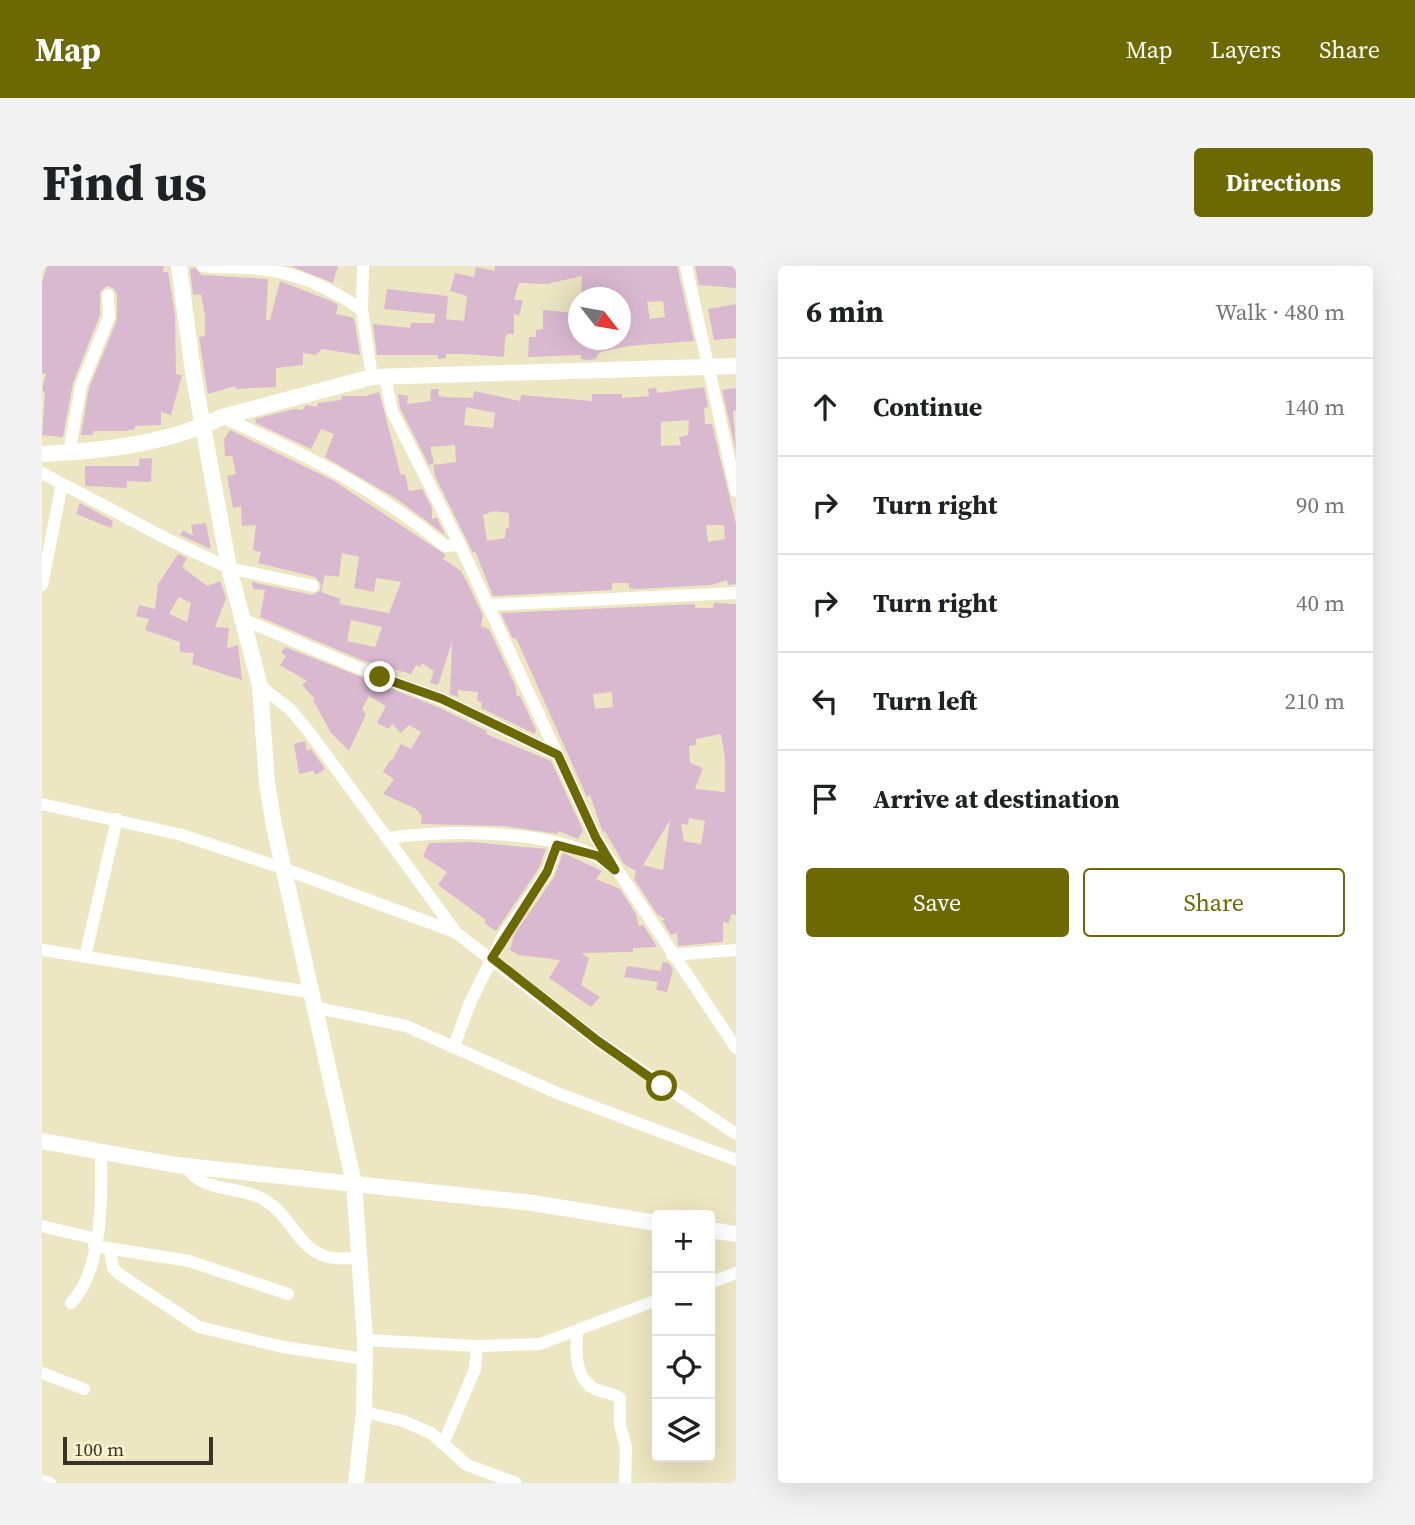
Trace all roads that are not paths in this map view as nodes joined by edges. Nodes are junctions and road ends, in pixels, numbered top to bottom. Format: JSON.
{"nodes":[{"id":1,"x":179,"y":266,"type":"edge"},
{"id":2,"x":203,"y":266,"type":"edge"},
{"id":3,"x":363,"y":266,"type":"edge"},
{"id":4,"x":686,"y":266,"type":"edge"},
{"id":5,"x":245,"y":267,"type":"edge"},
{"id":6,"x":108,"y":295,"type":"dead end"},
{"id":7,"x":362,"y":310,"type":"junction"},
{"id":8,"x":736,"y":366,"type":"edge"},
{"id":9,"x":710,"y":368,"type":"junction"},
{"id":10,"x":379,"y":377,"type":"junction"},
{"id":11,"x":222,"y":417,"type":"junction"},
{"id":12,"x":205,"y":426,"type":"junction"},
{"id":13,"x":69,"y":453,"type":"junction"},
{"id":14,"x":42,"y":454,"type":"edge"},
{"id":15,"x":42,"y":473,"type":"edge"},
{"id":16,"x":62,"y":484,"type":"junction"},
{"id":17,"x":736,"y":491,"type":"edge"},
{"id":18,"x":460,"y":545,"type":"junction"},
{"id":19,"x":229,"y":568,"type":"junction"},
{"id":20,"x":42,"y":585,"type":"edge"},
{"id":21,"x":313,"y":586,"type":"dead end"},
{"id":22,"x":736,"y":593,"type":"edge"},
{"id":23,"x":487,"y":606,"type":"junction"},
{"id":24,"x":240,"y":618,"type":"junction"},
{"id":25,"x":260,"y":686,"type":"junction"},
{"id":26,"x":558,"y":755,"type":"junction"},
{"id":27,"x":42,"y":804,"type":"edge"},
{"id":28,"x":117,"y":818,"type":"junction"},
{"id":29,"x":389,"y":838,"type":"junction"},
{"id":30,"x":557,"y":845,"type":"junction"},
{"id":31,"x":282,"y":868,"type":"junction"},
{"id":32,"x":615,"y":870,"type":"junction"},
{"id":33,"x":455,"y":932,"type":"junction"},
{"id":34,"x":42,"y":950,"type":"edge"},
{"id":35,"x":736,"y":950,"type":"edge"},
{"id":36,"x":672,"y":955,"type":"junction"},
{"id":37,"x":85,"y":957,"type":"junction"},
{"id":38,"x":492,"y":958,"type":"junction"},
{"id":39,"x":311,"y":1000,"type":"junction"},
{"id":40,"x":454,"y":1046,"type":"junction"},
{"id":41,"x":736,"y":1048,"type":"edge"},
{"id":42,"x":736,"y":1134,"type":"edge"},
{"id":43,"x":42,"y":1141,"type":"edge"},
{"id":44,"x":101,"y":1152,"type":"junction"},
{"id":45,"x":736,"y":1160,"type":"edge"},
{"id":46,"x":186,"y":1165,"type":"junction"},
{"id":47,"x":354,"y":1184,"type":"junction"},
{"id":48,"x":652,"y":1222,"type":"edge"},
{"id":49,"x":42,"y":1226,"type":"edge"},
{"id":50,"x":715,"y":1231,"type":"edge"},
{"id":51,"x":736,"y":1234,"type":"edge"},
{"id":52,"x":95,"y":1242,"type":"junction"},
{"id":53,"x":110,"y":1250,"type":"junction"},
{"id":54,"x":359,"y":1257,"type":"junction"},
{"id":55,"x":736,"y":1273,"type":"edge"},
{"id":56,"x":715,"y":1281,"type":"edge"},
{"id":57,"x":288,"y":1294,"type":"dead end"},
{"id":58,"x":652,"y":1302,"type":"edge"},
{"id":59,"x":71,"y":1303,"type":"dead end"},
{"id":60,"x":577,"y":1331,"type":"junction"},
{"id":61,"x":365,"y":1340,"type":"junction"},
{"id":62,"x":477,"y":1346,"type":"junction"},
{"id":63,"x":365,"y":1359,"type":"junction"},
{"id":64,"x":42,"y":1373,"type":"edge"},
{"id":65,"x":84,"y":1389,"type":"dead end"},
{"id":66,"x":364,"y":1412,"type":"junction"},
{"id":67,"x":444,"y":1442,"type":"junction"},
{"id":68,"x":42,"y":1481,"type":"edge"},
{"id":69,"x":50,"y":1483,"type":"edge"},
{"id":70,"x":356,"y":1483,"type":"edge"},
{"id":71,"x":516,"y":1483,"type":"edge"},
{"id":72,"x":625,"y":1483,"type":"edge"}],
"edges":[{"from":1,"to":12,"type":"street"},
{"from":2,"to":5,"type":"street"},
{"from":3,"to":7,"type":"street"},
{"from":4,"to":9,"type":"street"},
{"from":5,"to":7,"type":"street"},
{"from":6,"to":13,"type":"street"},
{"from":7,"to":10,"type":"street"},
{"from":8,"to":9,"type":"street"},
{"from":9,"to":10,"type":"street"},
{"from":9,"to":17,"type":"street"},
{"from":10,"to":11,"type":"street"},
{"from":10,"to":18,"type":"street"},
{"from":11,"to":12,"type":"street"},
{"from":11,"to":18,"type":"street"},
{"from":12,"to":13,"type":"street"},
{"from":12,"to":19,"type":"street"},
{"from":13,"to":14,"type":"street"},
{"from":15,"to":16,"type":"street"},
{"from":16,"to":19,"type":"street"},
{"from":16,"to":20,"type":"street"},
{"from":18,"to":23,"type":"street"},
{"from":19,"to":21,"type":"street"},
{"from":19,"to":24,"type":"street"},
{"from":22,"to":23,"type":"street"},
{"from":23,"to":26,"type":"street"},
{"from":24,"to":25,"type":"street"},
{"from":24,"to":26,"type":"street"},
{"from":25,"to":29,"type":"street"},
{"from":25,"to":31,"type":"street"},
{"from":26,"to":32,"type":"street"},
{"from":27,"to":28,"type":"street"},
{"from":28,"to":31,"type":"street"},
{"from":28,"to":37,"type":"street"},
{"from":29,"to":30,"type":"street"},
{"from":29,"to":33,"type":"street"},
{"from":30,"to":32,"type":"street"},
{"from":30,"to":38,"type":"street"},
{"from":31,"to":33,"type":"street"},
{"from":31,"to":39,"type":"street"},
{"from":32,"to":36,"type":"street"},
{"from":33,"to":38,"type":"street"},
{"from":34,"to":37,"type":"street"},
{"from":35,"to":36,"type":"street"},
{"from":36,"to":41,"type":"street"},
{"from":37,"to":39,"type":"street"},
{"from":38,"to":40,"type":"street"},
{"from":38,"to":42,"type":"street"},
{"from":39,"to":40,"type":"street"},
{"from":39,"to":47,"type":"street"},
{"from":40,"to":45,"type":"street"},
{"from":43,"to":44,"type":"street"},
{"from":44,"to":46,"type":"street"},
{"from":44,"to":52,"type":"street"},
{"from":46,"to":47,"type":"street"},
{"from":46,"to":54,"type":"street"},
{"from":47,"to":48,"type":"street"},
{"from":47,"to":54,"type":"street"},
{"from":49,"to":52,"type":"street"},
{"from":50,"to":51,"type":"street"},
{"from":52,"to":53,"type":"street"},
{"from":52,"to":59,"type":"street"},
{"from":53,"to":57,"type":"street"},
{"from":53,"to":63,"type":"street"},
{"from":54,"to":61,"type":"street"},
{"from":55,"to":56,"type":"street"},
{"from":58,"to":60,"type":"street"},
{"from":60,"to":62,"type":"street"},
{"from":60,"to":72,"type":"street"},
{"from":61,"to":62,"type":"street"},
{"from":61,"to":63,"type":"street"},
{"from":62,"to":67,"type":"street"},
{"from":63,"to":66,"type":"street"},
{"from":64,"to":65,"type":"street"},
{"from":66,"to":67,"type":"street"},
{"from":66,"to":70,"type":"street"},
{"from":67,"to":71,"type":"street"},
{"from":68,"to":69,"type":"street"}]}
